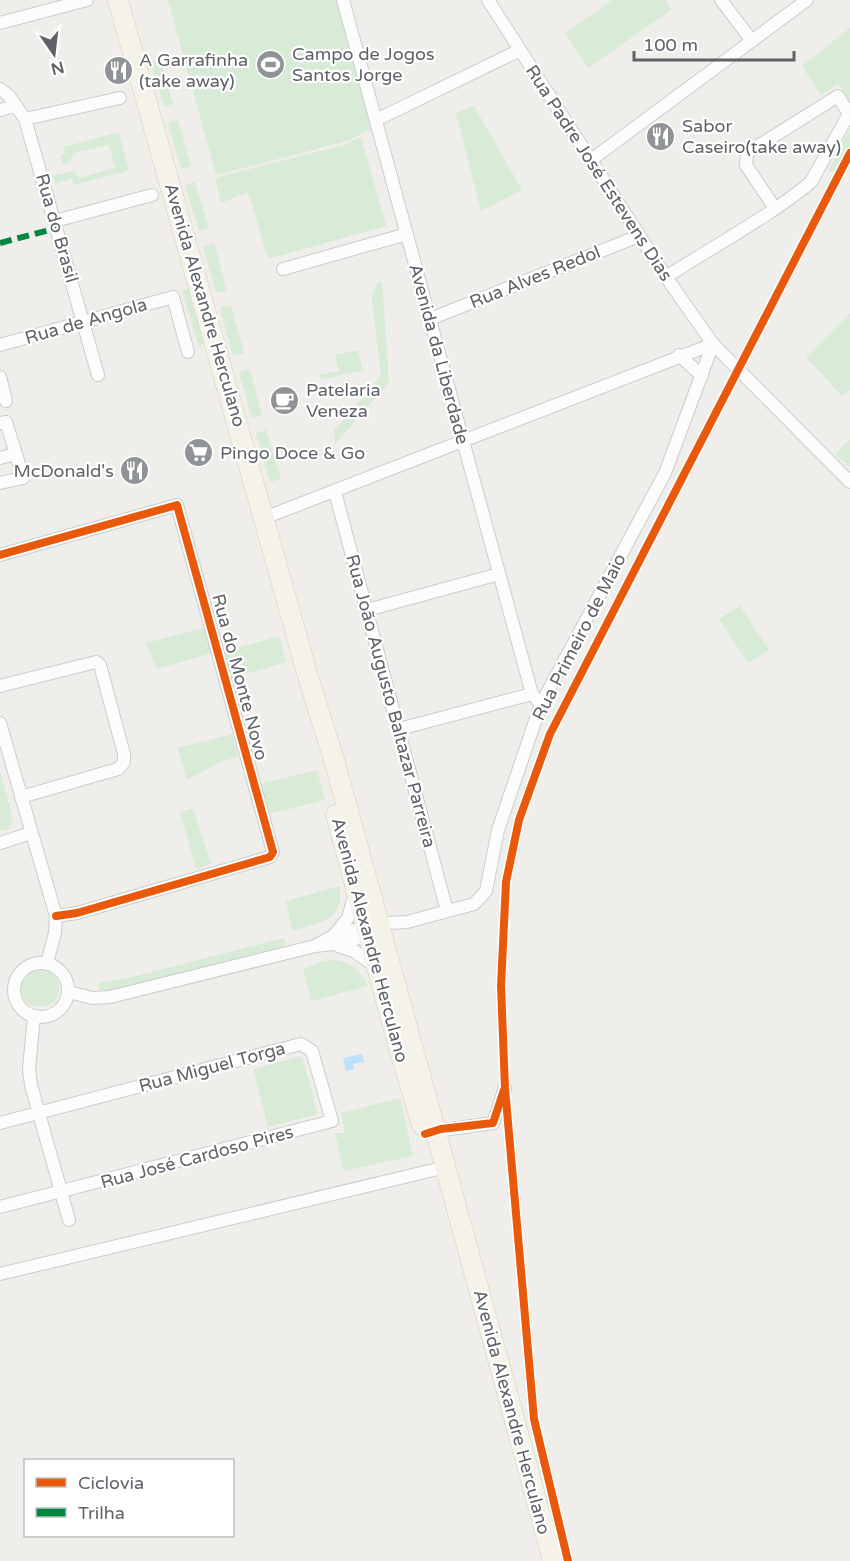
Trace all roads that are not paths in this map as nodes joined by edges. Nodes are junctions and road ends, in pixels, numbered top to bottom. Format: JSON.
{"nodes":[{"id":1,"x":87,"y":0,"type":"edge"},
{"id":2,"x":118,"y":0,"type":"edge"},
{"id":3,"x":343,"y":0,"type":"edge"},
{"id":4,"x":488,"y":0,"type":"edge"},
{"id":5,"x":721,"y":0,"type":"edge"},
{"id":6,"x":807,"y":0,"type":"edge"},
{"id":7,"x":0,"y":23,"type":"edge"},
{"id":8,"x":752,"y":41,"type":"junction"},
{"id":9,"x":520,"y":50,"type":"junction"},
{"id":10,"x":0,"y":89,"type":"edge"},
{"id":11,"x":120,"y":98,"type":"dead end"},
{"id":12,"x":16,"y":106,"type":"junction"},
{"id":13,"x":0,"y":110,"type":"edge"},
{"id":14,"x":25,"y":119,"type":"junction"},
{"id":15,"x":376,"y":120,"type":"junction"},
{"id":16,"x":591,"y":160,"type":"junction"},
{"id":17,"x":152,"y":195,"type":"dead end"},
{"id":18,"x":774,"y":207,"type":"junction"},
{"id":19,"x":55,"y":221,"type":"junction"},
{"id":20,"x":407,"y":234,"type":"junction"},
{"id":21,"x":639,"y":236,"type":"junction"},
{"id":22,"x":283,"y":269,"type":"dead end"},
{"id":23,"x":666,"y":277,"type":"junction"},
{"id":24,"x":430,"y":319,"type":"junction"},
{"id":25,"x":83,"y":321,"type":"junction"},
{"id":26,"x":713,"y":344,"type":"junction"},
{"id":27,"x":0,"y":345,"type":"edge"},
{"id":28,"x":188,"y":352,"type":"dead end"},
{"id":29,"x":679,"y":355,"type":"junction"},
{"id":30,"x":98,"y":375,"type":"dead end"},
{"id":31,"x":0,"y":376,"type":"edge"},
{"id":32,"x":702,"y":376,"type":"junction"},
{"id":33,"x":6,"y":401,"type":"dead end"},
{"id":34,"x":0,"y":423,"type":"edge"},
{"id":35,"x":464,"y":443,"type":"junction"},
{"id":36,"x":16,"y":454,"type":"junction"},
{"id":37,"x":0,"y":458,"type":"edge"},
{"id":38,"x":850,"y":482,"type":"edge"},
{"id":39,"x":0,"y":483,"type":"edge"},
{"id":40,"x":335,"y":492,"type":"junction"},
{"id":41,"x":264,"y":518,"type":"junction"},
{"id":42,"x":0,"y":555,"type":"edge"},
{"id":43,"x":499,"y":574,"type":"junction"},
{"id":44,"x":367,"y":610,"type":"junction"},
{"id":45,"x":309,"y":680,"type":"junction"},
{"id":46,"x":0,"y":686,"type":"edge"},
{"id":47,"x":532,"y":693,"type":"junction"},
{"id":48,"x":541,"y":704,"type":"junction"},
{"id":49,"x":0,"y":723,"type":"edge"},
{"id":50,"x":399,"y":729,"type":"junction"},
{"id":51,"x":21,"y":797,"type":"junction"},
{"id":52,"x":32,"y":833,"type":"junction"},
{"id":53,"x":0,"y":843,"type":"edge"},
{"id":54,"x":356,"y":890,"type":"junction"},
{"id":55,"x":447,"y":911,"type":"junction"},
{"id":56,"x":56,"y":916,"type":"junction"},
{"id":57,"x":374,"y":931,"type":"junction"},
{"id":58,"x":325,"y":942,"type":"junction"},
{"id":59,"x":46,"y":963,"type":"junction"},
{"id":60,"x":377,"y":969,"type":"junction"},
{"id":61,"x":0,"y":982,"type":"edge"},
{"id":62,"x":14,"y":986,"type":"junction"},
{"id":63,"x":69,"y":992,"type":"junction"},
{"id":64,"x":34,"y":1017,"type":"junction"},
{"id":65,"x":505,"y":1088,"type":"dead end"},
{"id":66,"x":41,"y":1113,"type":"junction"},
{"id":67,"x":332,"y":1121,"type":"joint"},
{"id":68,"x":0,"y":1123,"type":"edge"},
{"id":69,"x":431,"y":1132,"type":"junction"},
{"id":70,"x":443,"y":1168,"type":"junction"},
{"id":71,"x":62,"y":1193,"type":"junction"},
{"id":72,"x":0,"y":1207,"type":"edge"},
{"id":73,"x":69,"y":1220,"type":"dead end"},
{"id":74,"x":0,"y":1274,"type":"edge"},
{"id":75,"x":553,"y":1561,"type":"edge"}],
"edges":[{"from":1,"to":7,"type":"street"},
{"from":2,"to":41,"type":"main road","name":"Avenida Alexandre Herculano"},
{"from":3,"to":15,"type":"street","name":"Avenida da Liberdade"},
{"from":4,"to":9,"type":"street","name":"Rua Padre José Estevens Dias"},
{"from":5,"to":8,"type":"street"},
{"from":6,"to":8,"type":"street"},
{"from":8,"to":16,"type":"street"},
{"from":9,"to":15,"type":"street"},
{"from":9,"to":16,"type":"street","name":"Rua Padre José Estevens Dias"},
{"from":10,"to":12,"type":"street","name":"Rua do Brasil"},
{"from":11,"to":14,"type":"street"},
{"from":12,"to":13,"type":"street"},
{"from":12,"to":14,"type":"street","name":"Rua do Brasil"},
{"from":14,"to":19,"type":"street","name":"Rua do Brasil"},
{"from":15,"to":20,"type":"street","name":"Avenida da Liberdade"},
{"from":16,"to":21,"type":"street","name":"Rua Padre José Estevens Dias"},
{"from":17,"to":19,"type":"street"},
{"from":18,"to":18,"type":"street"},
{"from":18,"to":23,"type":"street"},
{"from":19,"to":25,"type":"street","name":"Rua do Brasil"},
{"from":20,"to":22,"type":"street"},
{"from":20,"to":24,"type":"street","name":"Avenida da Liberdade"},
{"from":21,"to":23,"type":"street","name":"Rua Padre José Estevens Dias"},
{"from":21,"to":24,"type":"street","name":"Rua Alves Redol"},
{"from":23,"to":26,"type":"street","name":"Rua Padre José Estevens Dias"},
{"from":24,"to":35,"type":"street","name":"Avenida da Liberdade"},
{"from":25,"to":27,"type":"street","name":"Rua de Angola"},
{"from":25,"to":28,"type":"street","name":"Rua de Angola"},
{"from":25,"to":30,"type":"street","name":"Rua do Brasil"},
{"from":26,"to":29,"type":"street"},
{"from":26,"to":32,"type":"street","name":"Rua Primeiro de Maio"},
{"from":26,"to":38,"type":"street","name":"Rua Padre José Estevens Dias"},
{"from":29,"to":32,"type":"street"},
{"from":29,"to":35,"type":"street"},
{"from":31,"to":33,"type":"street"},
{"from":32,"to":48,"type":"street","name":"Rua Primeiro de Maio"},
{"from":34,"to":36,"type":"street"},
{"from":35,"to":40,"type":"street"},
{"from":35,"to":43,"type":"street","name":"Avenida da Liberdade"},
{"from":36,"to":37,"type":"street"},
{"from":36,"to":39,"type":"street"},
{"from":40,"to":41,"type":"street"},
{"from":40,"to":44,"type":"street","name":"Rua João Augusto Baltazar Parreira"},
{"from":41,"to":45,"type":"main road","name":"Avenida Alexandre Herculano"},
{"from":42,"to":56,"type":"street","name":"Rua do Monte Novo"},
{"from":43,"to":44,"type":"street"},
{"from":43,"to":47,"type":"street","name":"Avenida da Liberdade"},
{"from":44,"to":50,"type":"street","name":"Rua João Augusto Baltazar Parreira"},
{"from":45,"to":54,"type":"main road","name":"Avenida Alexandre Herculano"},
{"from":45,"to":57,"type":"main road","name":"Avenida Alexandre Herculano"},
{"from":46,"to":51,"type":"street"},
{"from":47,"to":48,"type":"street","name":"Avenida da Liberdade"},
{"from":47,"to":50,"type":"street"},
{"from":48,"to":55,"type":"street","name":"Rua Primeiro de Maio"},
{"from":49,"to":51,"type":"street"},
{"from":50,"to":55,"type":"street","name":"Rua João Augusto Baltazar Parreira"},
{"from":51,"to":52,"type":"street"},
{"from":52,"to":53,"type":"street"},
{"from":52,"to":56,"type":"street"},
{"from":54,"to":57,"type":"main road","name":"Avenida Alexandre Herculano"},
{"from":54,"to":58,"type":"street"},
{"from":55,"to":57,"type":"street","name":"Rua Primeiro de Maio"},
{"from":56,"to":59,"type":"street"},
{"from":57,"to":58,"type":"street","name":"Rua Primeiro de Maio"},
{"from":57,"to":60,"type":"main road","name":"Avenida Alexandre Herculano"},
{"from":57,"to":69,"type":"main road","name":"Avenida Alexandre Herculano"},
{"from":58,"to":60,"type":"street"},
{"from":58,"to":63,"type":"street","name":"Rua Primeiro de Maio"},
{"from":59,"to":62,"type":"street"},
{"from":59,"to":63,"type":"street"},
{"from":60,"to":69,"type":"main road","name":"Avenida Alexandre Herculano"},
{"from":61,"to":62,"type":"street"},
{"from":62,"to":64,"type":"street"},
{"from":63,"to":64,"type":"street"},
{"from":64,"to":66,"type":"street"},
{"from":65,"to":69,"type":"street"},
{"from":66,"to":67,"type":"street","name":"Rua Miguel Torga"},
{"from":66,"to":68,"type":"street","name":"Rua Miguel Torga"},
{"from":66,"to":71,"type":"street"},
{"from":67,"to":71,"type":"street","name":"Rua José Cardoso Pires"},
{"from":69,"to":70,"type":"main road","name":"Avenida Alexandre Herculano"},
{"from":70,"to":74,"type":"street"},
{"from":70,"to":75,"type":"main road","name":"Avenida Alexandre Herculano"},
{"from":71,"to":72,"type":"street","name":"Rua José Cardoso Pires"},
{"from":71,"to":73,"type":"street"}]}
